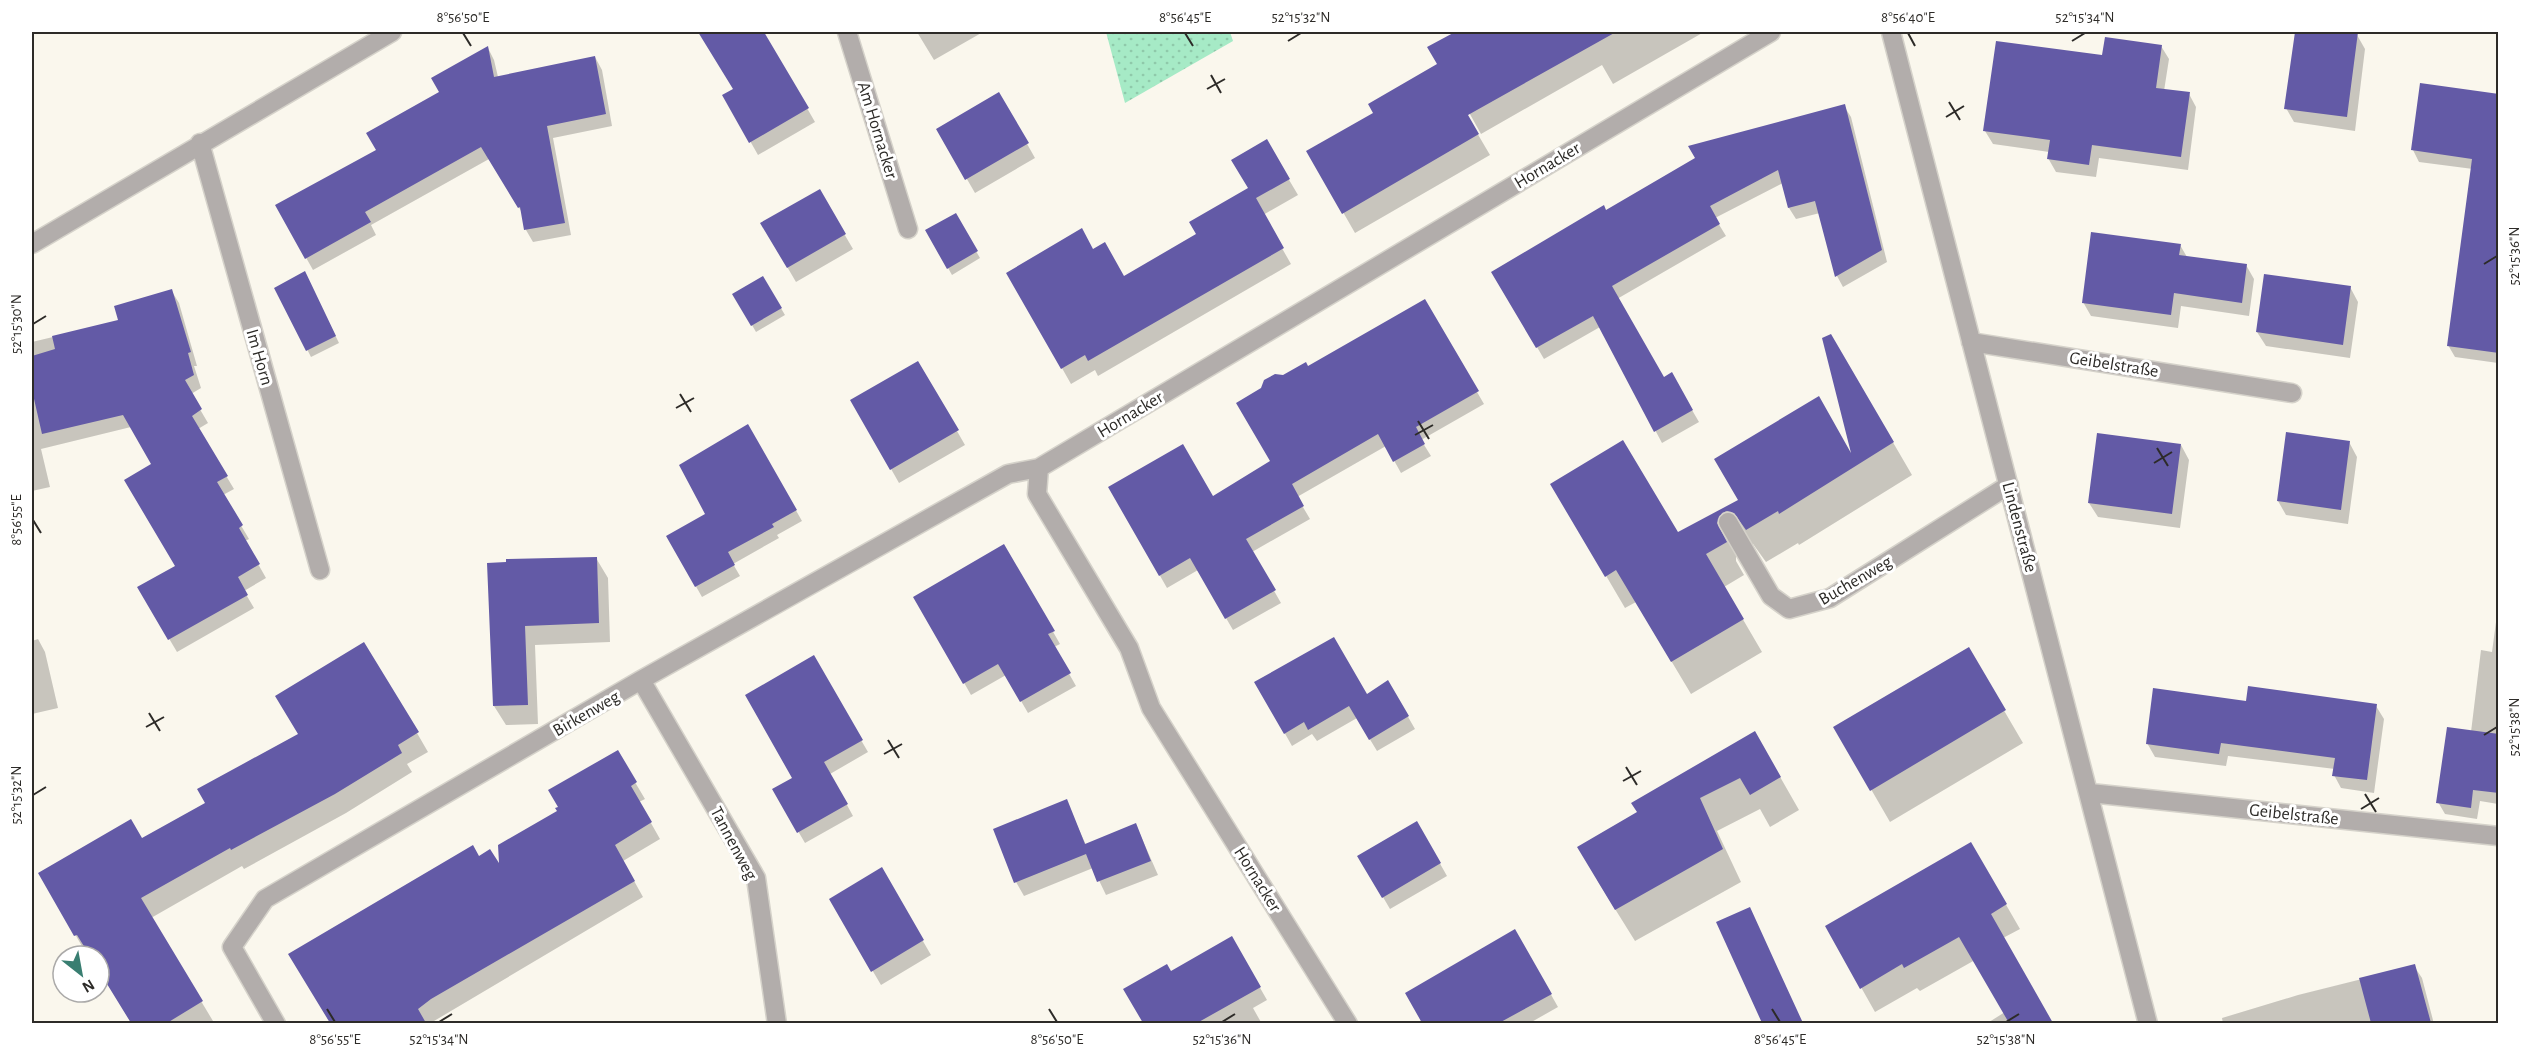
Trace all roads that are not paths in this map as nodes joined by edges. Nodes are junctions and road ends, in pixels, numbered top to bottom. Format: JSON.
{"nodes":[{"id":1,"x":392,"y":32,"type":"edge"},
{"id":2,"x":848,"y":32,"type":"edge"},
{"id":3,"x":1771,"y":32,"type":"edge"},
{"id":4,"x":1891,"y":32,"type":"edge"},
{"id":5,"x":200,"y":143,"type":"junction"},
{"id":6,"x":908,"y":229,"type":"dead end"},
{"id":7,"x":32,"y":244,"type":"edge"},
{"id":8,"x":1971,"y":342,"type":"junction"},
{"id":9,"x":2292,"y":393,"type":"dead end"},
{"id":10,"x":1039,"y":468,"type":"junction"},
{"id":11,"x":2008,"y":485,"type":"junction"},
{"id":12,"x":1728,"y":522,"type":"dead end"},
{"id":13,"x":320,"y":570,"type":"dead end"},
{"id":14,"x":641,"y":680,"type":"junction"},
{"id":15,"x":2090,"y":793,"type":"junction"},
{"id":16,"x":2499,"y":836,"type":"edge"},
{"id":17,"x":276,"y":1023,"type":"edge"},
{"id":18,"x":777,"y":1023,"type":"edge"},
{"id":19,"x":1348,"y":1023,"type":"edge"},
{"id":20,"x":2148,"y":1023,"type":"edge"}],
"edges":[{"from":1,"to":5,"type":"street"},
{"from":2,"to":6,"type":"street","name":"Am Hornacker"},
{"from":3,"to":10,"type":"street","name":"Hornacker"},
{"from":4,"to":8,"type":"street","name":"Lindenstraße"},
{"from":5,"to":7,"type":"street"},
{"from":5,"to":13,"type":"street","name":"Im Horn"},
{"from":8,"to":9,"type":"street","name":"Geibelstraße"},
{"from":8,"to":11,"type":"street","name":"Lindenstraße"},
{"from":10,"to":14,"type":"street","name":"Birkenweg"},
{"from":10,"to":19,"type":"street","name":"Hornacker"},
{"from":11,"to":12,"type":"street","name":"Buchenweg"},
{"from":11,"to":15,"type":"street","name":"Lindenstraße"},
{"from":14,"to":17,"type":"street","name":"Birkenweg"},
{"from":14,"to":18,"type":"street","name":"Tannenweg"},
{"from":15,"to":16,"type":"street","name":"Geibelstraße"},
{"from":15,"to":20,"type":"street","name":"Lindenstraße"}]}
